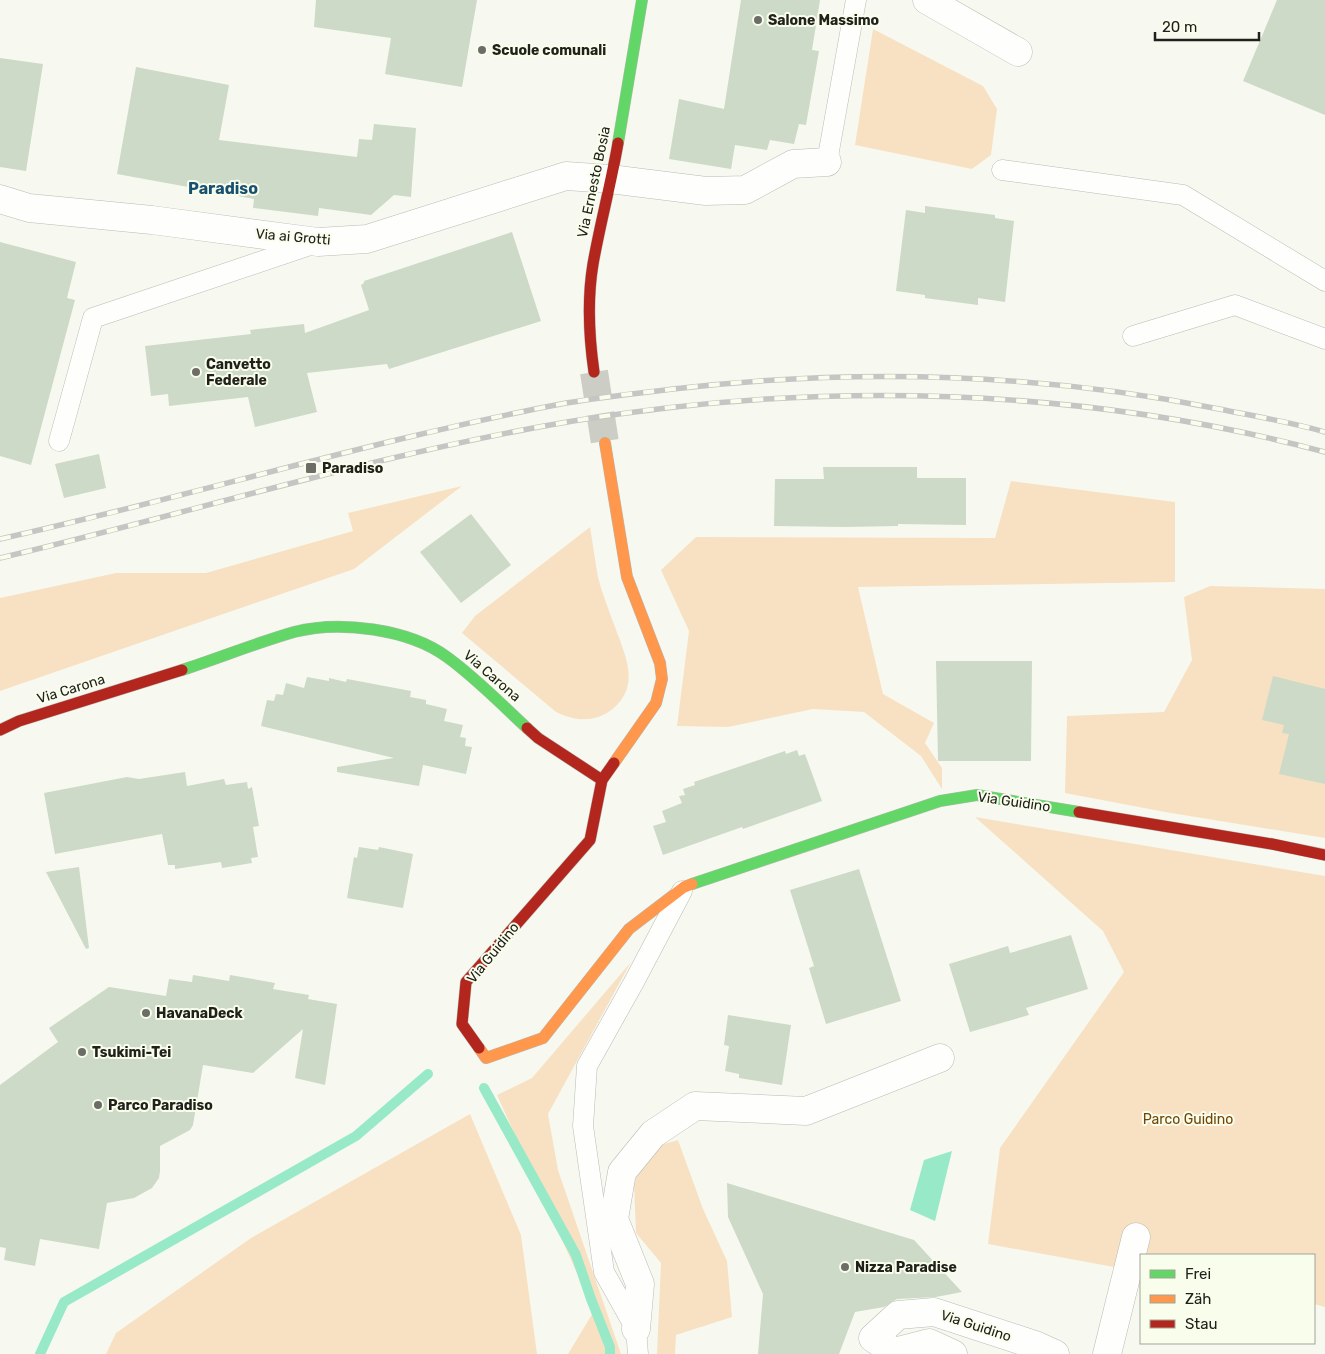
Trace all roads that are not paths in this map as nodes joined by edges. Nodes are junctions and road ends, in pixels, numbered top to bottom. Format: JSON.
{"nodes":[{"id":1,"x":642,"y":0,"type":"edge"},
{"id":2,"x":856,"y":0,"type":"edge"},
{"id":3,"x":927,"y":0,"type":"edge"},
{"id":4,"x":1018,"y":52,"type":"dead end"},
{"id":5,"x":827,"y":162,"type":"joint"},
{"id":6,"x":1002,"y":170,"type":"dead end"},
{"id":7,"x":610,"y":179,"type":"junction"},
{"id":8,"x":0,"y":199,"type":"edge"},
{"id":9,"x":318,"y":242,"type":"junction"},
{"id":10,"x":1325,"y":282,"type":"edge"},
{"id":11,"x":1133,"y":336,"type":"dead end"},
{"id":12,"x":1325,"y":339,"type":"edge"},
{"id":13,"x":594,"y":372,"type":"tunnel mouth"},
{"id":14,"x":59,"y":441,"type":"dead end"},
{"id":15,"x":605,"y":443,"type":"tunnel mouth"},
{"id":16,"x":0,"y":730,"type":"edge"},
{"id":17,"x":602,"y":780,"type":"junction"},
{"id":18,"x":1325,"y":855,"type":"edge"},
{"id":19,"x":684,"y":887,"type":"junction"},
{"id":20,"x":940,"y":1058,"type":"dead end"},
{"id":21,"x":1136,"y":1237,"type":"dead end"},
{"id":22,"x":637,"y":1342,"type":"edge"},
{"id":23,"x":954,"y":1354,"type":"edge"},
{"id":24,"x":1055,"y":1354,"type":"edge"},
{"id":25,"x":1107,"y":1354,"type":"edge"}],
"edges":[{"from":1,"to":7,"type":"street","name":"Via Ernesto Bosia"},
{"from":2,"to":5,"type":"lane"},
{"from":3,"to":4,"type":"street"},
{"from":5,"to":7,"type":"street","name":"Via ai Grotti"},
{"from":6,"to":10,"type":"lane"},
{"from":7,"to":9,"type":"street","name":"Via ai Grotti"},
{"from":7,"to":13,"type":"street","name":"Via Ernesto Bosia"},
{"from":8,"to":9,"type":"street","name":"Via ai Grotti"},
{"from":9,"to":14,"type":"lane"},
{"from":11,"to":12,"type":"lane"},
{"from":15,"to":17,"type":"street"},
{"from":16,"to":17,"type":"street","name":"Via Carona"},
{"from":17,"to":19,"type":"street","name":"Via Guidino"},
{"from":18,"to":19,"type":"street","name":"Via Guidino"},
{"from":19,"to":22,"type":"lane"},
{"from":20,"to":22,"type":"street"},
{"from":21,"to":25,"type":"street"},
{"from":23,"to":24,"type":"street","name":"Via Guidino"}]}
